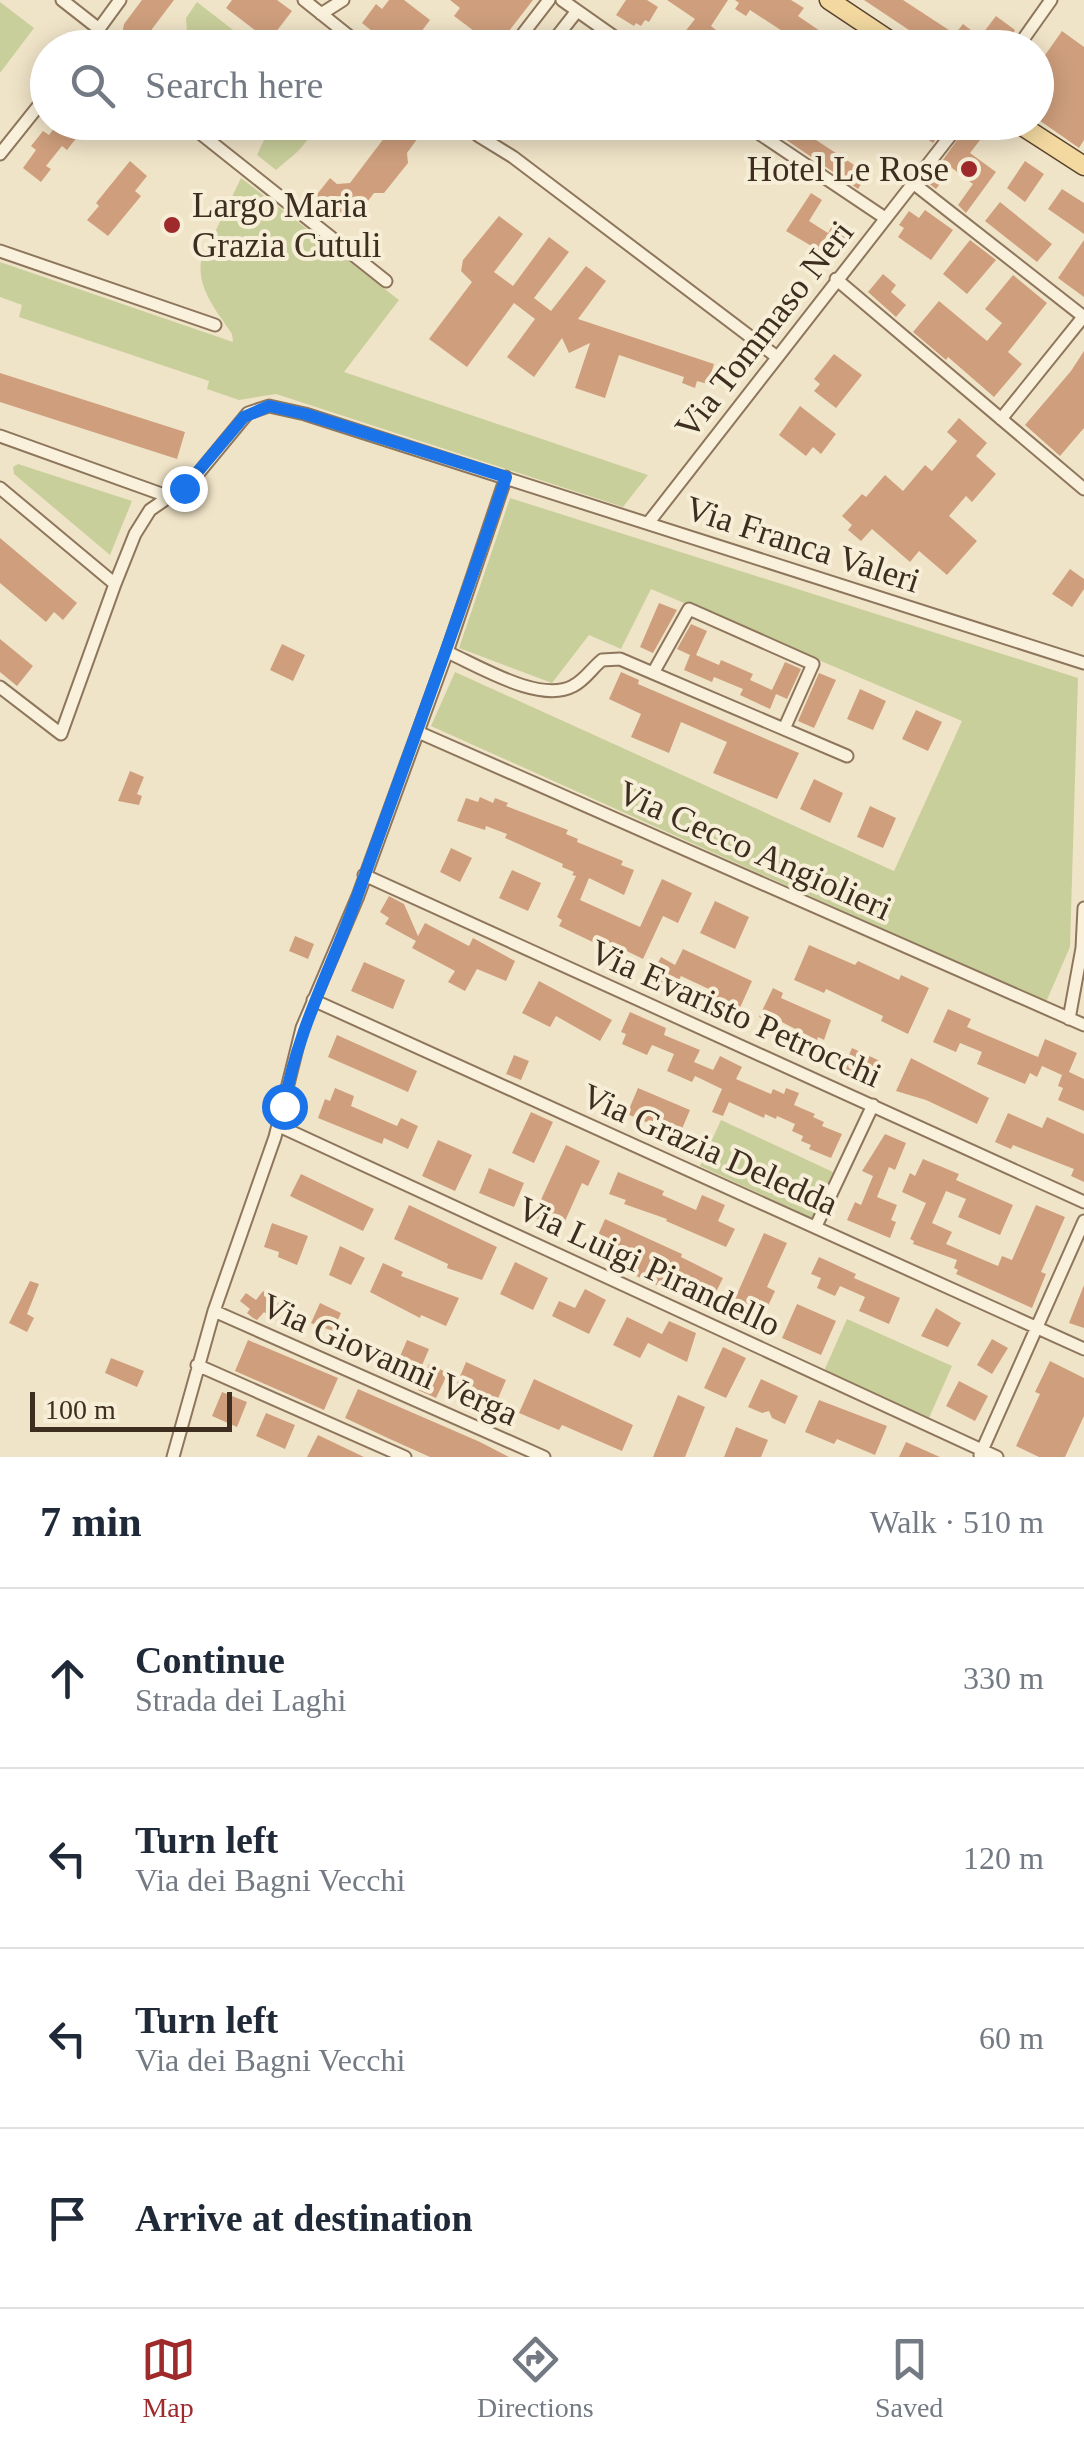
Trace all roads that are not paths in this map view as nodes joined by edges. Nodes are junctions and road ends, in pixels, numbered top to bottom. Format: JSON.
{"nodes":[{"id":1,"x":62,"y":0,"type":"edge"},
{"id":2,"x":120,"y":0,"type":"edge"},
{"id":3,"x":304,"y":0,"type":"edge"},
{"id":4,"x":343,"y":0,"type":"edge"},
{"id":5,"x":549,"y":0,"type":"edge"},
{"id":6,"x":562,"y":0,"type":"edge"},
{"id":7,"x":829,"y":0,"type":"edge"},
{"id":8,"x":1052,"y":0,"type":"edge"},
{"id":9,"x":576,"y":11,"type":"junction"},
{"id":10,"x":321,"y":14,"type":"junction"},
{"id":11,"x":99,"y":29,"type":"joint"},
{"id":12,"x":341,"y":30,"type":"edge"},
{"id":13,"x":526,"y":30,"type":"edge"},
{"id":14,"x":562,"y":30,"type":"edge"},
{"id":15,"x":604,"y":30,"type":"edge"},
{"id":16,"x":875,"y":30,"type":"edge"},
{"id":17,"x":1030,"y":30,"type":"edge"},
{"id":18,"x":30,"y":116,"type":"edge"},
{"id":19,"x":209,"y":140,"type":"edge"},
{"id":20,"x":486,"y":140,"type":"edge"},
{"id":21,"x":769,"y":140,"type":"edge"},
{"id":22,"x":947,"y":140,"type":"edge"},
{"id":23,"x":1044,"y":140,"type":"edge"},
{"id":24,"x":0,"y":154,"type":"edge"},
{"id":25,"x":1084,"y":166,"type":"edge"},
{"id":26,"x":913,"y":183,"type":"junction"},
{"id":27,"x":885,"y":218,"type":"junction"},
{"id":28,"x":0,"y":251,"type":"edge"},
{"id":29,"x":836,"y":280,"type":"junction"},
{"id":30,"x":386,"y":281,"type":"dead end"},
{"id":31,"x":1084,"y":316,"type":"edge"},
{"id":32,"x":215,"y":325,"type":"dead end"},
{"id":33,"x":777,"y":357,"type":"junction"},
{"id":34,"x":1000,"y":418,"type":"junction"},
{"id":35,"x":0,"y":436,"type":"edge"},
{"id":36,"x":506,"y":477,"type":"junction"},
{"id":37,"x":0,"y":488,"type":"edge"},
{"id":38,"x":1084,"y":489,"type":"edge"},
{"id":39,"x":167,"y":496,"type":"junction"},
{"id":40,"x":650,"y":522,"type":"junction"},
{"id":41,"x":115,"y":584,"type":"junction"},
{"id":42,"x":447,"y":652,"type":"junction"},
{"id":43,"x":1082,"y":659,"type":"edge"},
{"id":44,"x":654,"y":672,"type":"junction"},
{"id":45,"x":0,"y":687,"type":"edge"},
{"id":46,"x":784,"y":729,"type":"junction"},
{"id":47,"x":418,"y":732,"type":"junction"},
{"id":48,"x":846,"y":756,"type":"dead end"},
{"id":49,"x":364,"y":875,"type":"junction"},
{"id":50,"x":1084,"y":908,"type":"edge"},
{"id":51,"x":1083,"y":949,"type":"edge"},
{"id":52,"x":314,"y":1000,"type":"junction"},
{"id":53,"x":1069,"y":1019,"type":"junction"},
{"id":54,"x":1084,"y":1026,"type":"edge"},
{"id":55,"x":873,"y":1105,"type":"junction"},
{"id":56,"x":279,"y":1126,"type":"junction"},
{"id":57,"x":1084,"y":1202,"type":"edge"},
{"id":58,"x":1084,"y":1221,"type":"edge"},
{"id":59,"x":816,"y":1226,"type":"junction"},
{"id":60,"x":214,"y":1311,"type":"junction"},
{"id":61,"x":1038,"y":1329,"type":"junction"},
{"id":62,"x":1084,"y":1349,"type":"edge"},
{"id":63,"x":198,"y":1365,"type":"junction"},
{"id":64,"x":980,"y":1454,"type":"edge"},
{"id":65,"x":173,"y":1457,"type":"edge"},
{"id":66,"x":405,"y":1457,"type":"edge"},
{"id":67,"x":544,"y":1457,"type":"edge"},
{"id":68,"x":997,"y":1457,"type":"edge"}],
"edges":[{"from":1,"to":11,"type":"street"},
{"from":2,"to":11,"type":"street"},
{"from":3,"to":10,"type":"street"},
{"from":4,"to":10,"type":"street"},
{"from":5,"to":13,"type":"street"},
{"from":6,"to":9,"type":"street"},
{"from":7,"to":16,"type":"main road"},
{"from":8,"to":17,"type":"street"},
{"from":9,"to":14,"type":"street"},
{"from":9,"to":15,"type":"street"},
{"from":10,"to":12,"type":"street"},
{"from":18,"to":24,"type":"street"},
{"from":19,"to":30,"type":"street"},
{"from":20,"to":33,"type":"street"},
{"from":21,"to":27,"type":"street"},
{"from":22,"to":26,"type":"street","name":"Via Tommaso Neri"},
{"from":23,"to":25,"type":"main road"},
{"from":26,"to":27,"type":"street","name":"Via Tommaso Neri"},
{"from":26,"to":31,"type":"street"},
{"from":27,"to":29,"type":"street","name":"Via Tommaso Neri"},
{"from":28,"to":32,"type":"street"},
{"from":29,"to":33,"type":"street","name":"Via Tommaso Neri"},
{"from":29,"to":34,"type":"street"},
{"from":31,"to":34,"type":"street"},
{"from":33,"to":40,"type":"street","name":"Via Tommaso Neri"},
{"from":34,"to":38,"type":"street"},
{"from":35,"to":39,"type":"street"},
{"from":36,"to":39,"type":"street","name":"Via Franca Valeri"},
{"from":36,"to":40,"type":"street","name":"Via Franca Valeri"},
{"from":36,"to":42,"type":"street"},
{"from":37,"to":41,"type":"street"},
{"from":39,"to":41,"type":"street","name":"Via Franca Valeri"},
{"from":40,"to":43,"type":"street","name":"Via Franca Valeri"},
{"from":41,"to":45,"type":"street","name":"Via Franca Valeri"},
{"from":42,"to":44,"type":"street"},
{"from":42,"to":47,"type":"street"},
{"from":44,"to":46,"type":"street"},
{"from":44,"to":46,"type":"street"},
{"from":46,"to":48,"type":"street"},
{"from":47,"to":49,"type":"street"},
{"from":47,"to":53,"type":"street","name":"Via Cecco Angiolieri"},
{"from":49,"to":52,"type":"street"},
{"from":49,"to":55,"type":"street","name":"Via Evaristo Petrocchi"},
{"from":50,"to":51,"type":"street"},
{"from":51,"to":53,"type":"street"},
{"from":52,"to":56,"type":"street"},
{"from":52,"to":59,"type":"street","name":"Via Grazia Deledda"},
{"from":53,"to":54,"type":"street","name":"Via Cecco Angiolieri"},
{"from":55,"to":57,"type":"street","name":"Via Evaristo Petrocchi"},
{"from":55,"to":59,"type":"street"},
{"from":56,"to":60,"type":"street"},
{"from":56,"to":64,"type":"street","name":"Via Luigi Pirandello"},
{"from":58,"to":61,"type":"street"},
{"from":59,"to":61,"type":"street","name":"Via Grazia Deledda"},
{"from":60,"to":63,"type":"street"},
{"from":60,"to":67,"type":"street","name":"Via Giovanni Verga"},
{"from":61,"to":62,"type":"street","name":"Via Grazia Deledda"},
{"from":61,"to":64,"type":"street"},
{"from":63,"to":65,"type":"street"},
{"from":63,"to":66,"type":"street"},
{"from":64,"to":68,"type":"street","name":"Via Luigi Pirandello"}]}
